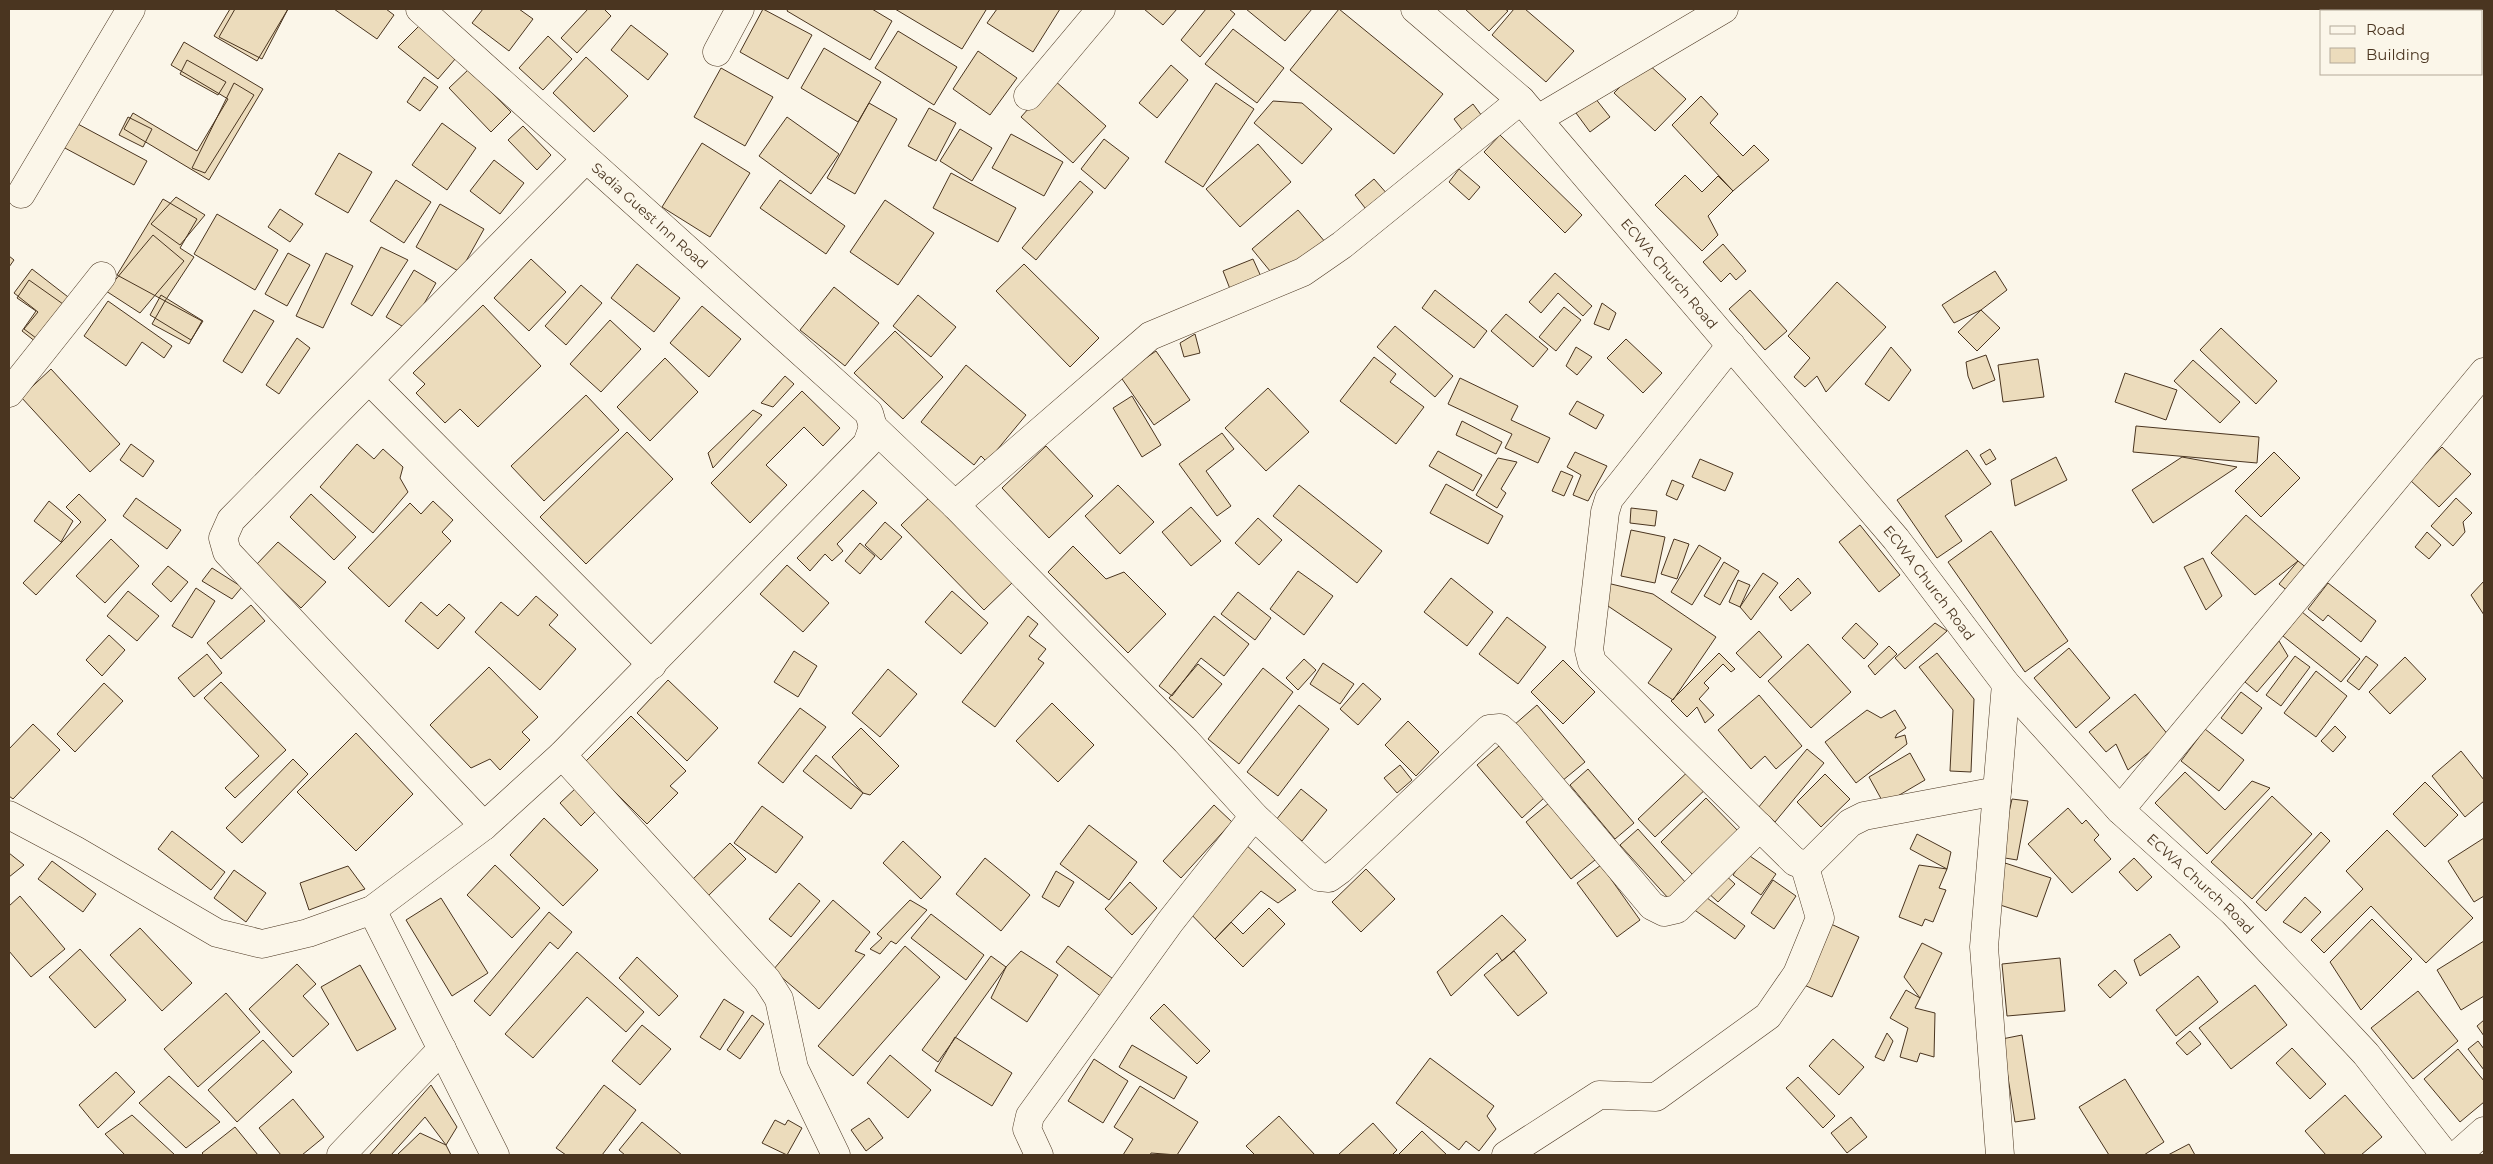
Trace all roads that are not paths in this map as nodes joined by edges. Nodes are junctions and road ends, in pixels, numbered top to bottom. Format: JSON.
{"nodes":[{"id":1,"x":131,"y":9,"type":"edge"},
{"id":2,"x":420,"y":9,"type":"edge"},
{"id":3,"x":740,"y":9,"type":"edge"},
{"id":4,"x":1101,"y":9,"type":"edge"},
{"id":5,"x":1415,"y":9,"type":"edge"},
{"id":6,"x":1724,"y":9,"type":"edge"},
{"id":7,"x":717,"y":52,"type":"dead end"},
{"id":8,"x":1028,"y":96,"type":"dead end"},
{"id":9,"x":1529,"y":109,"type":"junction"},
{"id":10,"x":586,"y":159,"type":"junction"},
{"id":11,"x":21,"y":194,"type":"dead end"},
{"id":12,"x":102,"y":276,"type":"dead end"},
{"id":13,"x":1731,"y":345,"type":"junction"},
{"id":14,"x":2484,"y":372,"type":"edge"},
{"id":15,"x":369,"y":380,"type":"junction"},
{"id":16,"x":9,"y":392,"type":"edge"},
{"id":17,"x":873,"y":427,"type":"junction"},
{"id":18,"x":955,"y":505,"type":"junction"},
{"id":19,"x":652,"y":665,"type":"junction"},
{"id":20,"x":2006,"y":684,"type":"junction"},
{"id":21,"x":562,"y":755,"type":"junction"},
{"id":22,"x":1997,"y":791,"type":"junction"},
{"id":23,"x":2120,"y":810,"type":"junction"},
{"id":24,"x":9,"y":815,"type":"edge"},
{"id":25,"x":1254,"y":816,"type":"junction"},
{"id":26,"x":484,"y":826,"type":"junction"},
{"id":27,"x":1760,"y":827,"type":"junction"},
{"id":28,"x":1804,"y":864,"type":"junction"},
{"id":29,"x":372,"y":910,"type":"junction"},
{"id":30,"x":442,"y":1049,"type":"junction"},
{"id":31,"x":2484,"y":1131,"type":"edge"},
{"id":32,"x":341,"y":1155,"type":"edge"},
{"id":33,"x":495,"y":1155,"type":"edge"},
{"id":34,"x":836,"y":1155,"type":"edge"},
{"id":35,"x":1039,"y":1155,"type":"edge"},
{"id":36,"x":1506,"y":1155,"type":"edge"},
{"id":37,"x":2000,"y":1155,"type":"edge"},
{"id":38,"x":2445,"y":1155,"type":"edge"},
{"id":39,"x":2458,"y":1155,"type":"edge"}],
"edges":[{"from":1,"to":11,"type":"street"},
{"from":2,"to":10,"type":"street","name":"Sadia Guest Inn Road"},
{"from":3,"to":7,"type":"street"},
{"from":4,"to":8,"type":"street"},
{"from":5,"to":9,"type":"street","name":"ECWA Church Road"},
{"from":6,"to":9,"type":"street"},
{"from":9,"to":13,"type":"street","name":"ECWA Church Road"},
{"from":9,"to":18,"type":"street"},
{"from":10,"to":15,"type":"street"},
{"from":10,"to":17,"type":"street","name":"Sadia Guest Inn Road"},
{"from":12,"to":16,"type":"street"},
{"from":13,"to":20,"type":"street","name":"ECWA Church Road"},
{"from":13,"to":27,"type":"street"},
{"from":14,"to":23,"type":"street"},
{"from":15,"to":19,"type":"street"},
{"from":15,"to":26,"type":"street"},
{"from":17,"to":18,"type":"street","name":"Sadia Guest Inn Road"},
{"from":17,"to":19,"type":"street"},
{"from":18,"to":25,"type":"street","name":"Sadia Guest Inn Road"},
{"from":19,"to":21,"type":"street"},
{"from":20,"to":22,"type":"street"},
{"from":20,"to":23,"type":"street","name":"ECWA Church Road"},
{"from":21,"to":26,"type":"street"},
{"from":21,"to":34,"type":"street"},
{"from":22,"to":28,"type":"street"},
{"from":22,"to":37,"type":"street"},
{"from":23,"to":38,"type":"street","name":"ECWA Church Road"},
{"from":24,"to":29,"type":"street"},
{"from":25,"to":27,"type":"street","name":"Sadia Guest Inn Road"},
{"from":25,"to":35,"type":"street"},
{"from":26,"to":29,"type":"street"},
{"from":27,"to":28,"type":"street"},
{"from":28,"to":36,"type":"street"},
{"from":29,"to":30,"type":"street"},
{"from":30,"to":32,"type":"street"},
{"from":30,"to":33,"type":"street"},
{"from":31,"to":39,"type":"street"}]}
